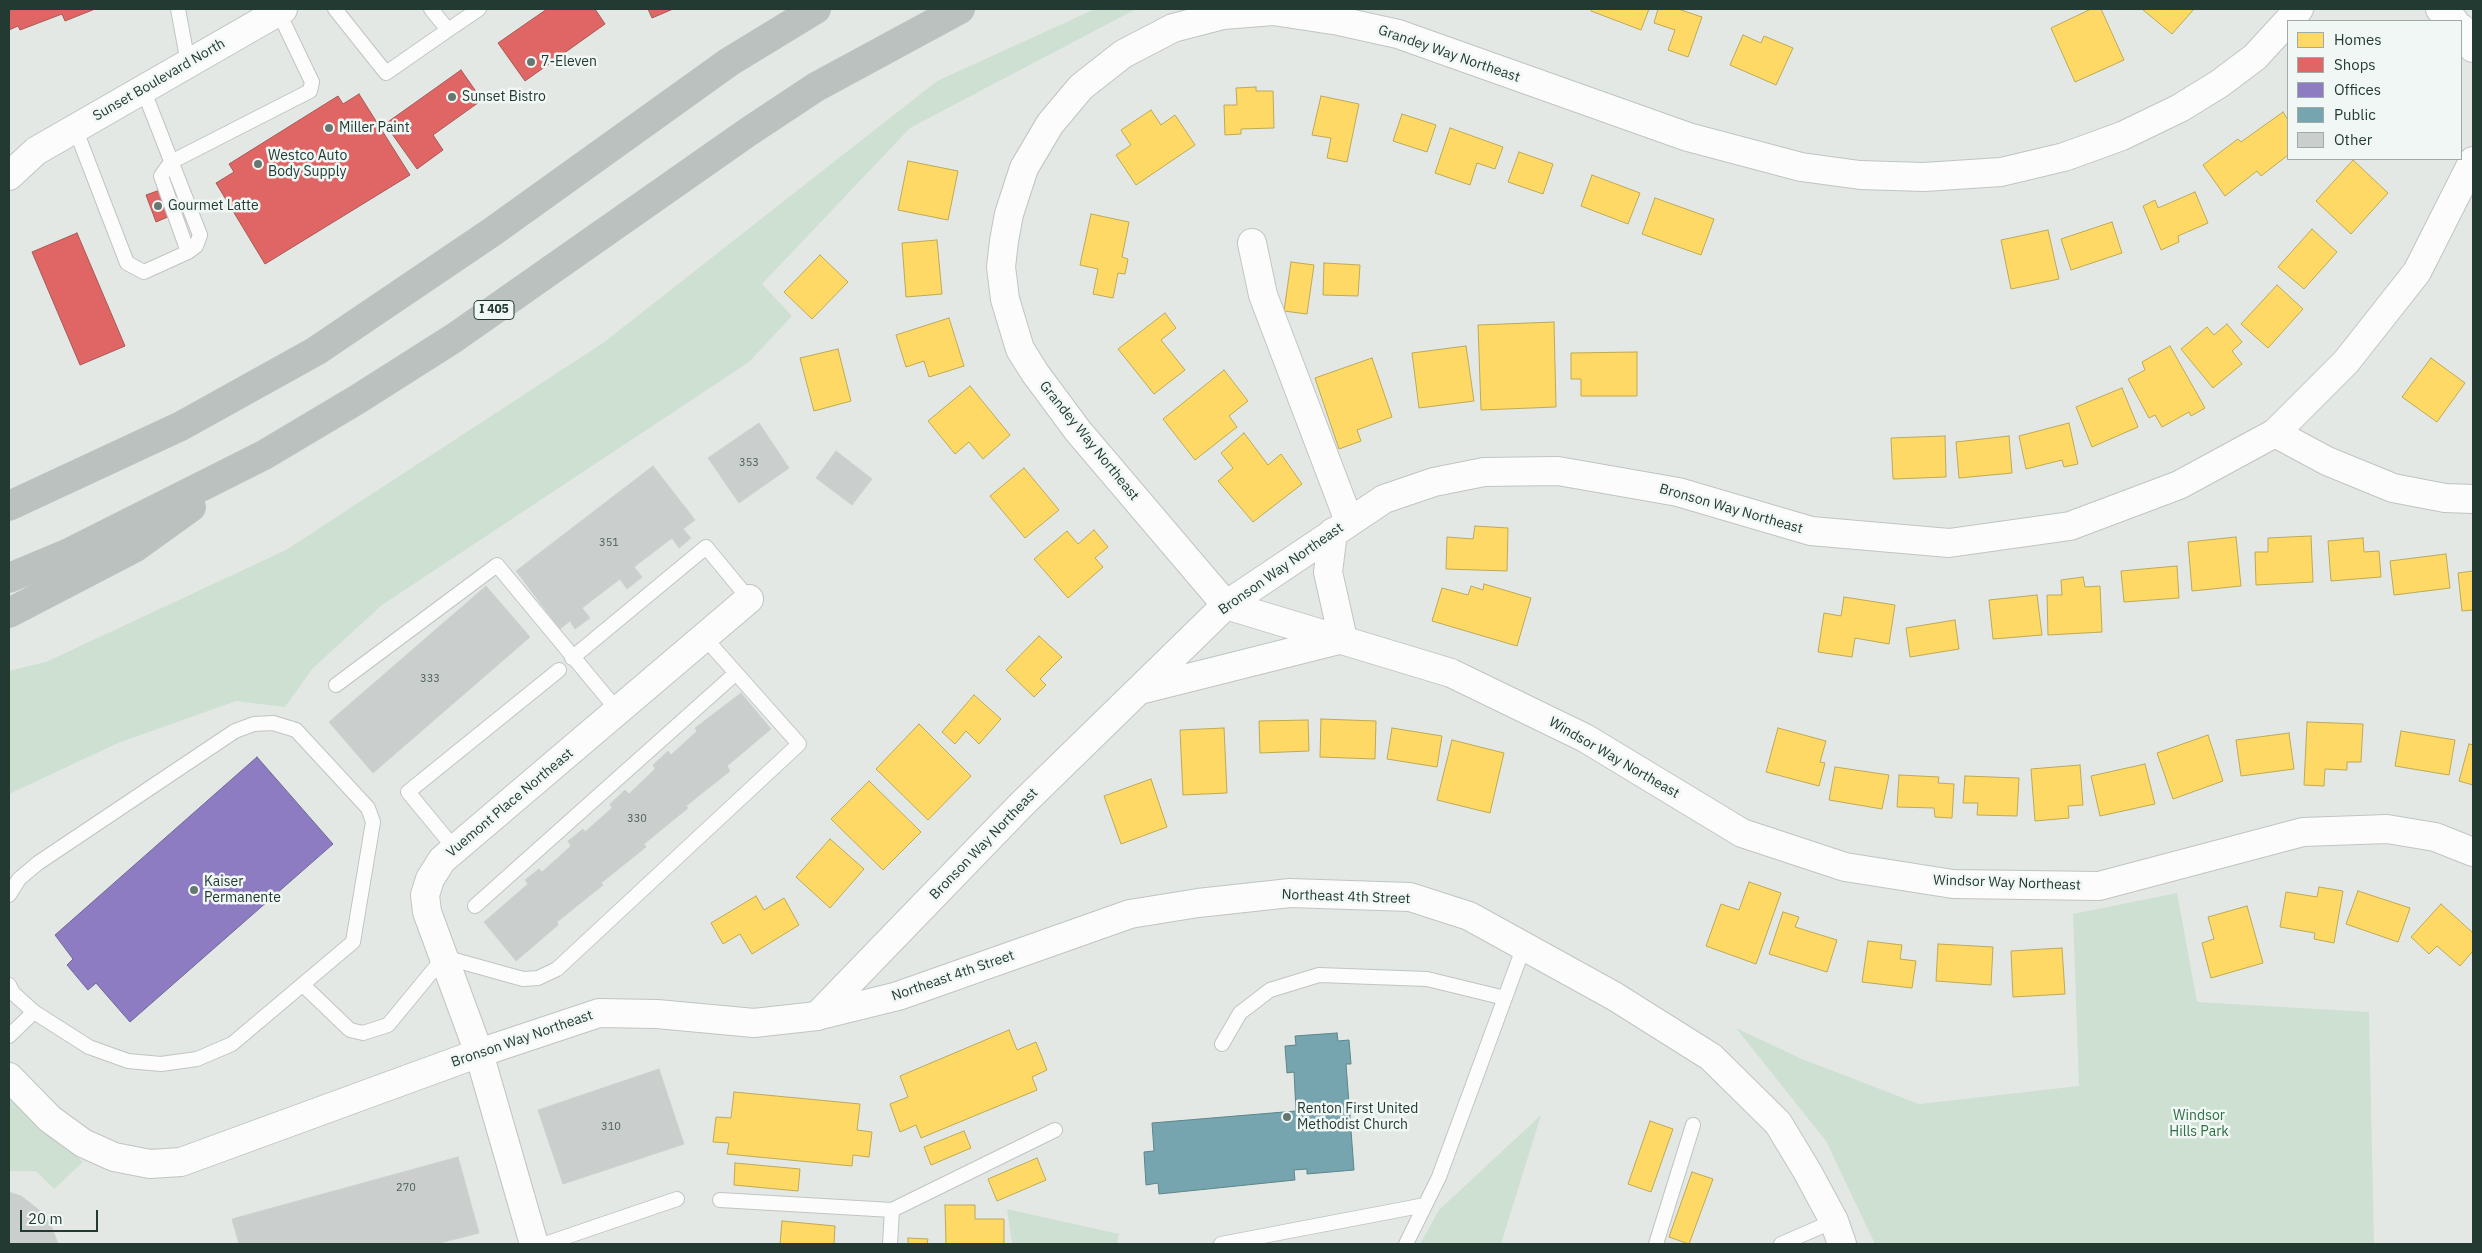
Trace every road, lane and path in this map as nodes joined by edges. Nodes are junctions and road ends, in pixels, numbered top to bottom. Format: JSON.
{"nodes":[{"id":1,"x":178,"y":9,"type":"edge"},
{"id":2,"x":335,"y":9,"type":"edge"},
{"id":3,"x":431,"y":9,"type":"edge"},
{"id":4,"x":479,"y":9,"type":"edge"},
{"id":5,"x":816,"y":9,"type":"edge"},
{"id":6,"x":960,"y":9,"type":"edge"},
{"id":7,"x":2299,"y":9,"type":"edge"},
{"id":8,"x":2440,"y":9,"type":"edge"},
{"id":9,"x":280,"y":10,"type":"edge"},
{"id":10,"x":2289,"y":20,"type":"edge"},
{"id":11,"x":2453,"y":20,"type":"edge"},
{"id":12,"x":2287,"y":22,"type":"edge"},
{"id":13,"x":448,"y":30,"type":"junction"},
{"id":14,"x":2462,"y":30,"type":"edge"},
{"id":15,"x":2473,"y":48,"type":"edge"},
{"id":16,"x":188,"y":64,"type":"junction"},
{"id":17,"x":143,"y":89,"type":"junction"},
{"id":18,"x":75,"y":128,"type":"junction"},
{"id":19,"x":36,"y":151,"type":"junction"},
{"id":20,"x":9,"y":156,"type":"edge"},
{"id":21,"x":2473,"y":161,"type":"edge"},
{"id":22,"x":171,"y":162,"type":"junction"},
{"id":23,"x":9,"y":176,"type":"edge"},
{"id":24,"x":1252,"y":243,"type":"dead end"},
{"id":25,"x":2275,"y":434,"type":"junction"},
{"id":26,"x":264,"y":455,"type":"junction"},
{"id":27,"x":2473,"y":499,"type":"edge"},
{"id":28,"x":9,"y":506,"type":"edge"},
{"id":29,"x":1341,"y":527,"type":"junction"},
{"id":30,"x":9,"y":578,"type":"edge"},
{"id":31,"x":749,"y":599,"type":"joint"},
{"id":32,"x":1226,"y":605,"type":"junction"},
{"id":33,"x":9,"y":613,"type":"edge"},
{"id":34,"x":704,"y":638,"type":"junction"},
{"id":35,"x":1344,"y":639,"type":"junction"},
{"id":36,"x":572,"y":658,"type":"junction"},
{"id":37,"x":559,"y":670,"type":"dead end"},
{"id":38,"x":736,"y":673,"type":"junction"},
{"id":39,"x":336,"y":685,"type":"dead end"},
{"id":40,"x":1138,"y":691,"type":"junction"},
{"id":41,"x":618,"y":711,"type":"junction"},
{"id":42,"x":455,"y":849,"type":"junction"},
{"id":43,"x":2473,"y":852,"type":"edge"},
{"id":44,"x":9,"y":895,"type":"edge"},
{"id":45,"x":475,"y":906,"type":"dead end"},
{"id":46,"x":1524,"y":946,"type":"junction"},
{"id":47,"x":444,"y":957,"type":"junction"},
{"id":48,"x":9,"y":985,"type":"edge"},
{"id":49,"x":302,"y":985,"type":"junction"},
{"id":50,"x":1505,"y":998,"type":"junction"},
{"id":51,"x":34,"y":1012,"type":"junction"},
{"id":52,"x":817,"y":1016,"type":"junction"},
{"id":53,"x":9,"y":1036,"type":"edge"},
{"id":54,"x":1222,"y":1044,"type":"dead end"},
{"id":55,"x":479,"y":1053,"type":"junction"},
{"id":56,"x":9,"y":1077,"type":"edge"},
{"id":57,"x":1693,"y":1125,"type":"dead end"},
{"id":58,"x":1055,"y":1130,"type":"dead end"},
{"id":59,"x":677,"y":1198,"type":"dead end"},
{"id":60,"x":720,"y":1200,"type":"dead end"},
{"id":61,"x":1426,"y":1205,"type":"junction"},
{"id":62,"x":892,"y":1210,"type":"junction"},
{"id":63,"x":1838,"y":1233,"type":"edge"},
{"id":64,"x":534,"y":1244,"type":"edge"},
{"id":65,"x":545,"y":1244,"type":"edge"},
{"id":66,"x":890,"y":1244,"type":"edge"},
{"id":67,"x":1221,"y":1244,"type":"edge"},
{"id":68,"x":1406,"y":1244,"type":"edge"},
{"id":69,"x":1656,"y":1244,"type":"edge"},
{"id":70,"x":1781,"y":1244,"type":"edge"}],
"edges":[{"from":1,"to":16,"type":"lane"},
{"from":2,"to":13,"type":"lane"},
{"from":3,"to":13,"type":"lane"},
{"from":4,"to":13,"type":"lane"},
{"from":5,"to":28,"type":"highway"},
{"from":6,"to":26,"type":"highway","number":"I 405"},
{"from":7,"to":10,"type":"street","name":"Grandey Way Northeast"},
{"from":8,"to":11,"type":"street"},
{"from":9,"to":16,"type":"street","name":"Sunset Boulevard North"},
{"from":9,"to":22,"type":"lane"},
{"from":12,"to":32,"type":"street","name":"Grandey Way Northeast"},
{"from":14,"to":15,"type":"street"},
{"from":16,"to":17,"type":"street","name":"Sunset Boulevard North"},
{"from":17,"to":18,"type":"street","name":"Sunset Boulevard North"},
{"from":17,"to":22,"type":"lane"},
{"from":18,"to":19,"type":"street","name":"Sunset Boulevard North"},
{"from":18,"to":22,"type":"lane"},
{"from":19,"to":20,"type":"street","name":"Sunset Boulevard North"},
{"from":19,"to":23,"type":"street","name":"Sunset Boulevard North"},
{"from":21,"to":25,"type":"street","name":"Bronson Way Northeast"},
{"from":24,"to":29,"type":"street"},
{"from":25,"to":27,"type":"street"},
{"from":25,"to":29,"type":"street","name":"Bronson Way Northeast"},
{"from":26,"to":30,"type":"highway","number":"I 405"},
{"from":26,"to":33,"type":"highway"},
{"from":29,"to":32,"type":"street","name":"Bronson Way Northeast"},
{"from":29,"to":35,"type":"street"},
{"from":31,"to":34,"type":"street","name":"Vuemont Place Northeast"},
{"from":31,"to":36,"type":"lane"},
{"from":32,"to":35,"type":"street","name":"Windsor Way Northeast"},
{"from":32,"to":40,"type":"street","name":"Bronson Way Northeast"},
{"from":34,"to":38,"type":"lane"},
{"from":34,"to":41,"type":"street","name":"Vuemont Place Northeast"},
{"from":35,"to":40,"type":"street"},
{"from":35,"to":43,"type":"street","name":"Windsor Way Northeast"},
{"from":36,"to":39,"type":"lane"},
{"from":36,"to":41,"type":"lane"},
{"from":37,"to":42,"type":"lane"},
{"from":38,"to":45,"type":"lane"},
{"from":38,"to":47,"type":"lane"},
{"from":40,"to":52,"type":"street","name":"Bronson Way Northeast"},
{"from":41,"to":42,"type":"street","name":"Vuemont Place Northeast"},
{"from":42,"to":47,"type":"street","name":"Vuemont Place Northeast"},
{"from":44,"to":49,"type":"lane"},
{"from":46,"to":50,"type":"lane"},
{"from":46,"to":52,"type":"street","name":"Northeast 4th Street"},
{"from":46,"to":63,"type":"street","name":"Northeast 4th Street"},
{"from":47,"to":49,"type":"lane"},
{"from":47,"to":55,"type":"street","name":"Vuemont Place Northeast"},
{"from":48,"to":51,"type":"lane"},
{"from":49,"to":51,"type":"lane"},
{"from":50,"to":54,"type":"lane"},
{"from":50,"to":61,"type":"lane"},
{"from":51,"to":53,"type":"lane"},
{"from":52,"to":55,"type":"street","name":"Bronson Way Northeast"},
{"from":55,"to":56,"type":"street","name":"Bronson Way Northeast"},
{"from":55,"to":64,"type":"street","name":"Vuemont Place Northeast"},
{"from":57,"to":69,"type":"lane"},
{"from":58,"to":62,"type":"lane"},
{"from":59,"to":65,"type":"lane"},
{"from":60,"to":62,"type":"lane"},
{"from":61,"to":67,"type":"lane"},
{"from":61,"to":68,"type":"lane"},
{"from":62,"to":66,"type":"lane"},
{"from":63,"to":70,"type":"lane"}]}
